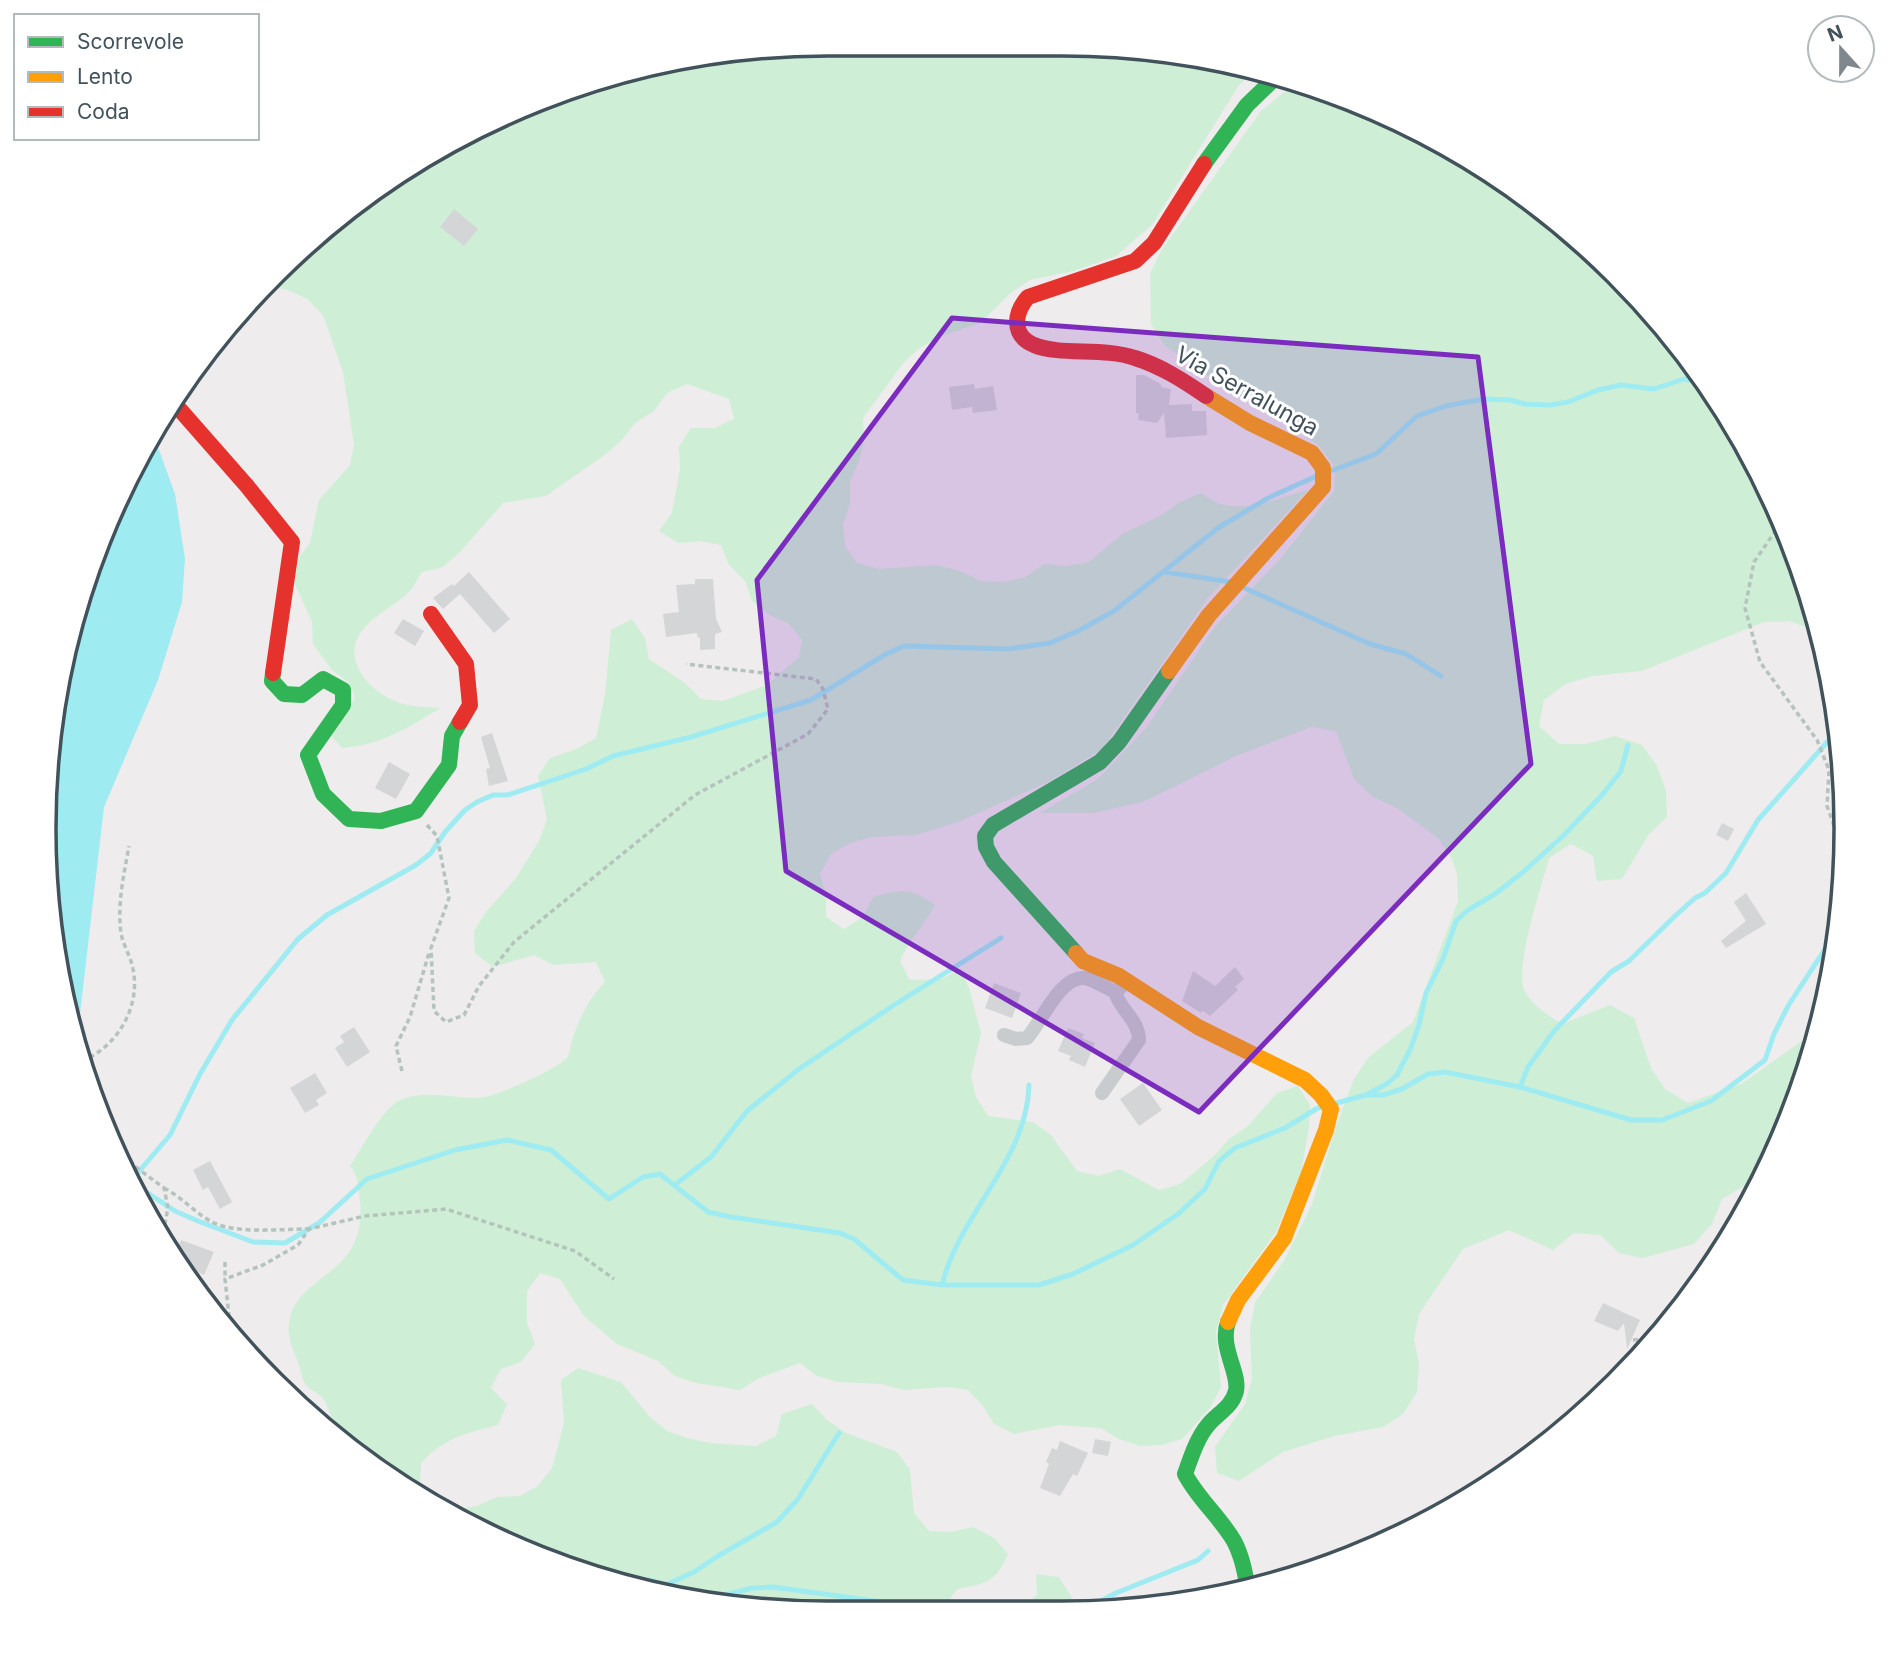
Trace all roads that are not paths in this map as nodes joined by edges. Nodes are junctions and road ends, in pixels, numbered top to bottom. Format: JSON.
{"nodes":[{"id":1,"x":1268,"y":84,"type":"edge"},
{"id":2,"x":180,"y":409,"type":"edge"},
{"id":3,"x":430,"y":614,"type":"dead end"},
{"id":4,"x":1130,"y":982,"type":"junction"},
{"id":5,"x":1115,"y":992,"type":"junction"},
{"id":6,"x":1004,"y":1035,"type":"dead end"},
{"id":7,"x":1102,"y":1093,"type":"dead end"},
{"id":8,"x":1246,"y":1578,"type":"edge"}],
"edges":[{"from":1,"to":4,"type":"street","name":"Via Serralunga"},
{"from":2,"to":3,"type":"street"},
{"from":4,"to":5,"type":"street"},
{"from":4,"to":8,"type":"street","name":"Via Serralunga"},
{"from":5,"to":6,"type":"street"},
{"from":5,"to":7,"type":"street"}]}
